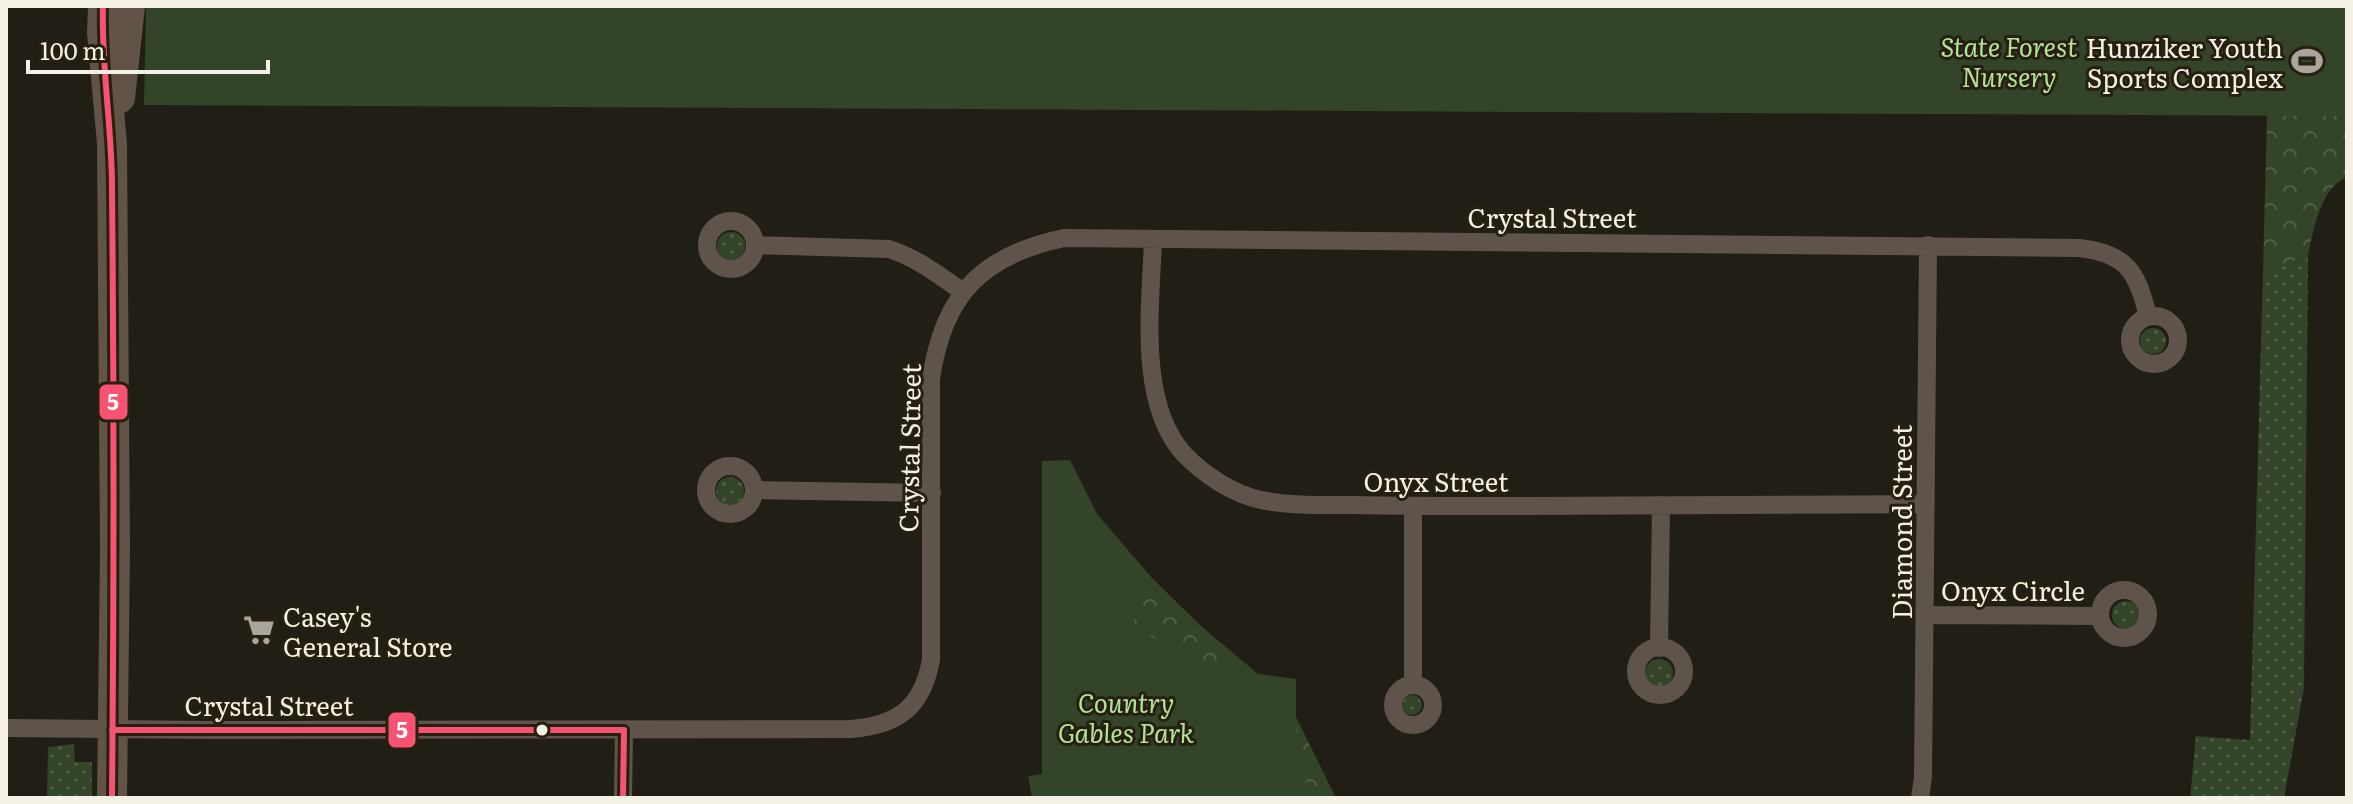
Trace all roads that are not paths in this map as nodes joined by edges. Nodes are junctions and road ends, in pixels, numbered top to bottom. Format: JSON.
{"nodes":[{"id":1,"x":103,"y":6,"type":"edge"},
{"id":2,"x":130,"y":6,"type":"edge"},
{"id":3,"x":112,"y":144,"type":"junction"},
{"id":4,"x":1153,"y":239,"type":"junction"},
{"id":5,"x":755,"y":245,"type":"dead end"},
{"id":6,"x":1928,"y":245,"type":"junction"},
{"id":7,"x":963,"y":292,"type":"junction"},
{"id":8,"x":2148,"y":317,"type":"dead end"},
{"id":9,"x":754,"y":490,"type":"dead end"},
{"id":10,"x":932,"y":493,"type":"junction"},
{"id":11,"x":1926,"y":504,"type":"junction"},
{"id":12,"x":1661,"y":505,"type":"junction"},
{"id":13,"x":1413,"y":506,"type":"junction"},
{"id":14,"x":1926,"y":615,"type":"junction"},
{"id":15,"x":2100,"y":616,"type":"dead end"},
{"id":16,"x":1659,"y":648,"type":"dead end"},
{"id":17,"x":1413,"y":685,"type":"dead end"},
{"id":18,"x":6,"y":728,"type":"edge"},
{"id":19,"x":112,"y":730,"type":"junction"},
{"id":20,"x":624,"y":730,"type":"junction"},
{"id":21,"x":112,"y":798,"type":"edge"},
{"id":22,"x":623,"y":798,"type":"edge"},
{"id":23,"x":1920,"y":798,"type":"edge"}],
"edges":[{"from":1,"to":3,"type":"main road"},
{"from":2,"to":3,"type":"main road"},
{"from":3,"to":19,"type":"main road"},
{"from":4,"to":6,"type":"street","name":"Crystal Street"},
{"from":4,"to":7,"type":"street","name":"Crystal Street"},
{"from":4,"to":13,"type":"street","name":"Onyx Street"},
{"from":5,"to":7,"type":"street"},
{"from":6,"to":8,"type":"street","name":"Crystal Street"},
{"from":6,"to":11,"type":"street","name":"Diamond Street"},
{"from":7,"to":10,"type":"street","name":"Crystal Street"},
{"from":9,"to":10,"type":"street"},
{"from":10,"to":20,"type":"street","name":"Crystal Street"},
{"from":11,"to":12,"type":"street","name":"Onyx Street"},
{"from":11,"to":14,"type":"street","name":"Diamond Street"},
{"from":12,"to":13,"type":"street","name":"Onyx Street"},
{"from":12,"to":16,"type":"street"},
{"from":13,"to":17,"type":"street"},
{"from":14,"to":15,"type":"street","name":"Onyx Circle"},
{"from":14,"to":23,"type":"street","name":"Diamond Street"},
{"from":18,"to":19,"type":"street","name":"Crystal Street"},
{"from":19,"to":20,"type":"street","name":"Crystal Street"},
{"from":19,"to":21,"type":"main road"},
{"from":20,"to":22,"type":"street"}]}
